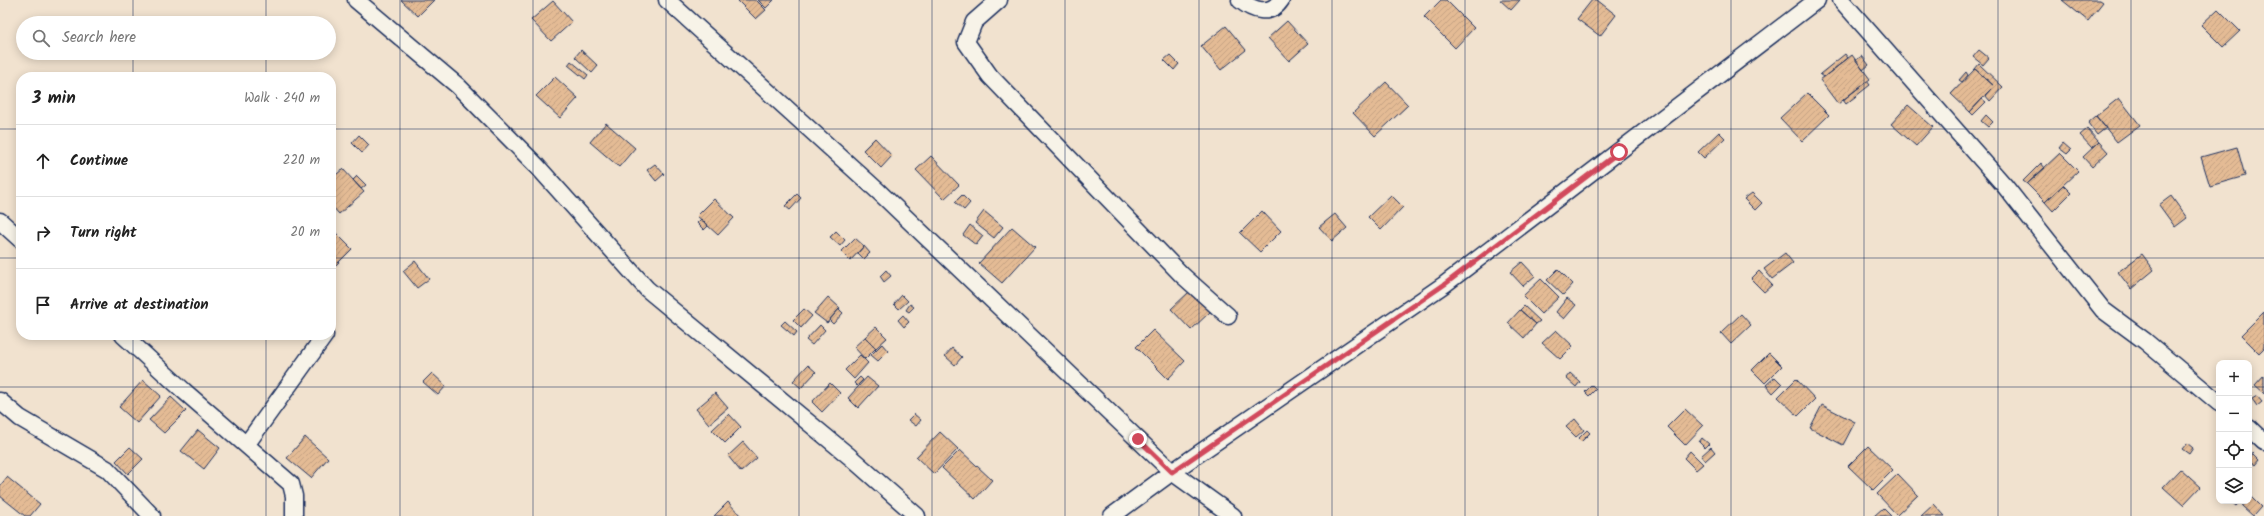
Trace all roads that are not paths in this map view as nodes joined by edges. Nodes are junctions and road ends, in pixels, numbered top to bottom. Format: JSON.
{"nodes":[{"id":1,"x":356,"y":0,"type":"edge"},
{"id":2,"x":667,"y":0,"type":"edge"},
{"id":3,"x":999,"y":0,"type":"edge"},
{"id":4,"x":1240,"y":0,"type":"edge"},
{"id":5,"x":1281,"y":0,"type":"edge"},
{"id":6,"x":1817,"y":0,"type":"edge"},
{"id":7,"x":1841,"y":0,"type":"edge"},
{"id":8,"x":0,"y":221,"type":"edge"},
{"id":9,"x":16,"y":235,"type":"edge"},
{"id":10,"x":1228,"y":316,"type":"dead end"},
{"id":11,"x":129,"y":340,"type":"edge"},
{"id":12,"x":321,"y":340,"type":"edge"},
{"id":13,"x":2216,"y":400,"type":"edge"},
{"id":14,"x":0,"y":401,"type":"edge"},
{"id":15,"x":2252,"y":431,"type":"edge"},
{"id":16,"x":2264,"y":442,"type":"edge"},
{"id":17,"x":246,"y":445,"type":"junction"},
{"id":18,"x":1172,"y":472,"type":"junction"},
{"id":19,"x":152,"y":516,"type":"edge"},
{"id":20,"x":294,"y":516,"type":"edge"},
{"id":21,"x":917,"y":516,"type":"edge"},
{"id":22,"x":1112,"y":516,"type":"edge"},
{"id":23,"x":1233,"y":516,"type":"edge"}],
"edges":[{"from":1,"to":21,"type":"street"},
{"from":2,"to":18,"type":"street"},
{"from":3,"to":10,"type":"street"},
{"from":4,"to":5,"type":"street"},
{"from":6,"to":18,"type":"street"},
{"from":7,"to":13,"type":"street"},
{"from":8,"to":9,"type":"street"},
{"from":11,"to":17,"type":"street"},
{"from":12,"to":17,"type":"street"},
{"from":14,"to":19,"type":"street"},
{"from":15,"to":16,"type":"street"},
{"from":17,"to":20,"type":"street"},
{"from":18,"to":22,"type":"street"},
{"from":18,"to":23,"type":"street"}]}
